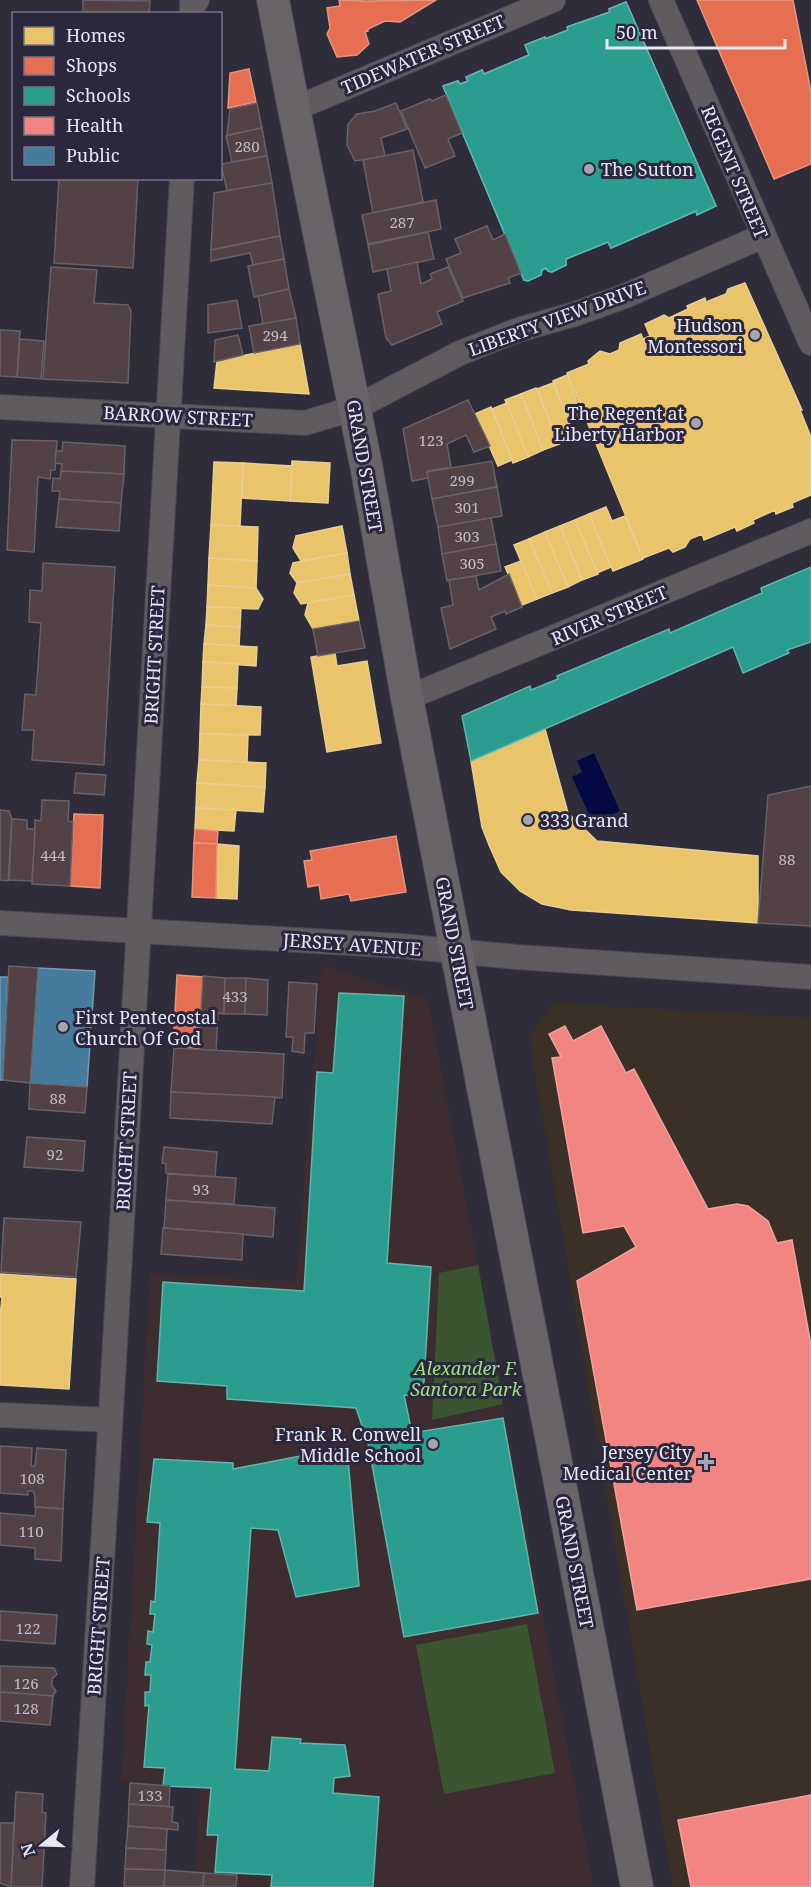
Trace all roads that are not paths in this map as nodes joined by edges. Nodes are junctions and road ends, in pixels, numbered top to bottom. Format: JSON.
{"nodes":[{"id":1,"x":197,"y":0,"type":"edge"},
{"id":2,"x":273,"y":0,"type":"edge"},
{"id":3,"x":553,"y":0,"type":"edge"},
{"id":4,"x":661,"y":0,"type":"edge"},
{"id":5,"x":192,"y":12,"type":"edge"},
{"id":6,"x":294,"y":109,"type":"junction"},
{"id":7,"x":182,"y":180,"type":"edge"},
{"id":8,"x":763,"y":236,"type":"junction"},
{"id":9,"x":811,"y":343,"type":"edge"},
{"id":10,"x":0,"y":406,"type":"edge"},
{"id":11,"x":355,"y":408,"type":"junction"},
{"id":12,"x":168,"y":415,"type":"junction"},
{"id":13,"x":811,"y":531,"type":"edge"},
{"id":14,"x":407,"y":698,"type":"junction"},
{"id":15,"x":0,"y":922,"type":"edge"},
{"id":16,"x":138,"y":931,"type":"junction"},
{"id":17,"x":456,"y":952,"type":"junction"},
{"id":18,"x":811,"y":977,"type":"edge"},
{"id":19,"x":0,"y":1415,"type":"edge"},
{"id":20,"x":110,"y":1420,"type":"junction"},
{"id":21,"x":82,"y":1887,"type":"edge"},
{"id":22,"x":637,"y":1887,"type":"edge"}],
"edges":[{"from":1,"to":5,"type":"street"},
{"from":2,"to":6,"type":"main road","name":"GRAND STREET"},
{"from":3,"to":6,"type":"street","name":"TIDEWATER STREET"},
{"from":4,"to":8,"type":"street","name":"REGENT STREET"},
{"from":6,"to":11,"type":"main road","name":"GRAND STREET"},
{"from":7,"to":12,"type":"street","name":"BRIGHT STREET"},
{"from":8,"to":9,"type":"street","name":"REGENT STREET"},
{"from":8,"to":11,"type":"street","name":"LIBERTY VIEW DRIVE"},
{"from":10,"to":12,"type":"street","name":"BARROW STREET"},
{"from":11,"to":12,"type":"street","name":"BARROW STREET"},
{"from":11,"to":14,"type":"main road","name":"GRAND STREET"},
{"from":12,"to":16,"type":"street","name":"BRIGHT STREET"},
{"from":13,"to":14,"type":"street","name":"RIVER STREET"},
{"from":14,"to":17,"type":"main road","name":"GRAND STREET"},
{"from":15,"to":16,"type":"street","name":"JERSEY AVENUE"},
{"from":16,"to":17,"type":"street","name":"JERSEY AVENUE"},
{"from":16,"to":20,"type":"street","name":"BRIGHT STREET"},
{"from":17,"to":18,"type":"street","name":"JERSEY AVENUE"},
{"from":17,"to":22,"type":"main road","name":"GRAND STREET"},
{"from":19,"to":20,"type":"street"},
{"from":20,"to":21,"type":"street","name":"BRIGHT STREET"}]}
